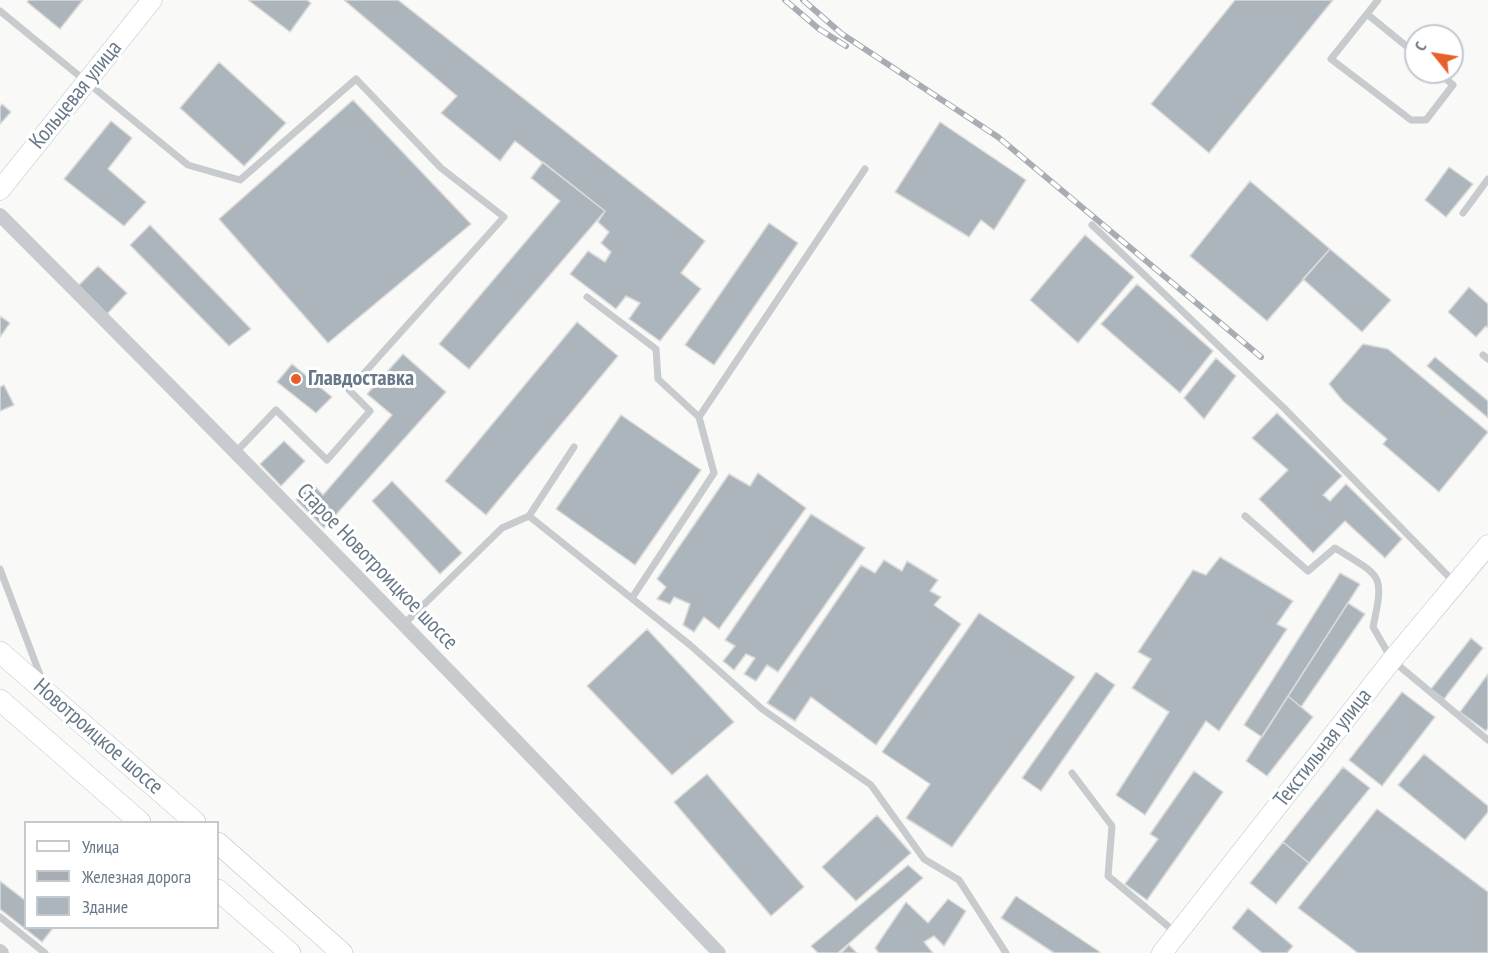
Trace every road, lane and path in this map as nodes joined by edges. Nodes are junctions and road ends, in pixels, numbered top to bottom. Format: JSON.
{"nodes":[{"id":1,"x":152,"y":0,"type":"edge"},
{"id":2,"x":1378,"y":0,"type":"edge"},
{"id":3,"x":0,"y":11,"type":"edge"},
{"id":4,"x":1367,"y":14,"type":"junction"},
{"id":5,"x":1404,"y":44,"type":"edge"},
{"id":6,"x":85,"y":82,"type":"junction"},
{"id":7,"x":1453,"y":84,"type":"edge"},
{"id":8,"x":865,"y":169,"type":"dead end"},
{"id":9,"x":1488,"y":179,"type":"edge"},
{"id":10,"x":0,"y":189,"type":"edge"},
{"id":11,"x":1463,"y":213,"type":"dead end"},
{"id":12,"x":0,"y":215,"type":"edge"},
{"id":13,"x":1092,"y":225,"type":"dead end"},
{"id":14,"x":587,"y":297,"type":"dead end"},
{"id":15,"x":699,"y":417,"type":"junction"},
{"id":16,"x":574,"y":447,"type":"dead end"},
{"id":17,"x":236,"y":452,"type":"junction"},
{"id":18,"x":529,"y":516,"type":"junction"},
{"id":19,"x":1245,"y":516,"type":"dead end"},
{"id":20,"x":1488,"y":545,"type":"edge"},
{"id":21,"x":0,"y":569,"type":"edge"},
{"id":22,"x":1456,"y":584,"type":"junction"},
{"id":23,"x":632,"y":598,"type":"junction"},
{"id":24,"x":404,"y":624,"type":"junction"},
{"id":25,"x":0,"y":652,"type":"edge"},
{"id":26,"x":1392,"y":660,"type":"junction"},
{"id":27,"x":46,"y":691,"type":"junction"},
{"id":28,"x":0,"y":700,"type":"edge"},
{"id":29,"x":1488,"y":740,"type":"edge"},
{"id":30,"x":1072,"y":773,"type":"dead end"},
{"id":31,"x":139,"y":821,"type":"edge"},
{"id":32,"x":194,"y":821,"type":"edge"},
{"id":33,"x":219,"y":844,"type":"edge"},
{"id":34,"x":219,"y":891,"type":"edge"},
{"id":35,"x":0,"y":917,"type":"edge"},
{"id":36,"x":1177,"y":934,"type":"junction"},
{"id":37,"x":1004,"y":952,"type":"edge"},
{"id":38,"x":45,"y":953,"type":"edge"},
{"id":39,"x":290,"y":953,"type":"edge"},
{"id":40,"x":342,"y":953,"type":"edge"},
{"id":41,"x":719,"y":953,"type":"edge"},
{"id":42,"x":1162,"y":953,"type":"edge"}],
"edges":[{"from":1,"to":6,"type":"main road","name":"Кольцевая улица"},
{"from":2,"to":4,"type":"lane"},
{"from":3,"to":6,"type":"lane"},
{"from":4,"to":5,"type":"lane"},
{"from":4,"to":7,"type":"lane"},
{"from":6,"to":10,"type":"main road","name":"Кольцевая улица"},
{"from":6,"to":17,"type":"lane"},
{"from":8,"to":15,"type":"lane"},
{"from":9,"to":11,"type":"lane"},
{"from":12,"to":17,"type":"street","name":"Старое Новотроицкое шоссе"},
{"from":13,"to":22,"type":"lane"},
{"from":14,"to":15,"type":"lane"},
{"from":15,"to":23,"type":"lane"},
{"from":16,"to":18,"type":"lane"},
{"from":17,"to":24,"type":"street","name":"Старое Новотроицкое шоссе"},
{"from":18,"to":23,"type":"lane"},
{"from":18,"to":24,"type":"lane"},
{"from":19,"to":26,"type":"lane"},
{"from":20,"to":22,"type":"main road","name":"Текстильная улица"},
{"from":21,"to":27,"type":"lane"},
{"from":22,"to":26,"type":"main road","name":"Текстильная улица"},
{"from":23,"to":37,"type":"lane"},
{"from":24,"to":41,"type":"street","name":"Старое Новотроицкое шоссе"},
{"from":25,"to":27,"type":"main road","name":"Новотроицкое шоссе"},
{"from":26,"to":29,"type":"lane"},
{"from":26,"to":36,"type":"main road","name":"Текстильная улица"},
{"from":27,"to":32,"type":"main road","name":"Новотроицкое шоссе"},
{"from":28,"to":31,"type":"main road","name":"Новотроицкое шоссе"},
{"from":30,"to":36,"type":"lane"},
{"from":33,"to":40,"type":"main road"},
{"from":34,"to":39,"type":"main road"},
{"from":35,"to":38,"type":"lane"},
{"from":36,"to":42,"type":"main road","name":"Текстильная улица"}]}
